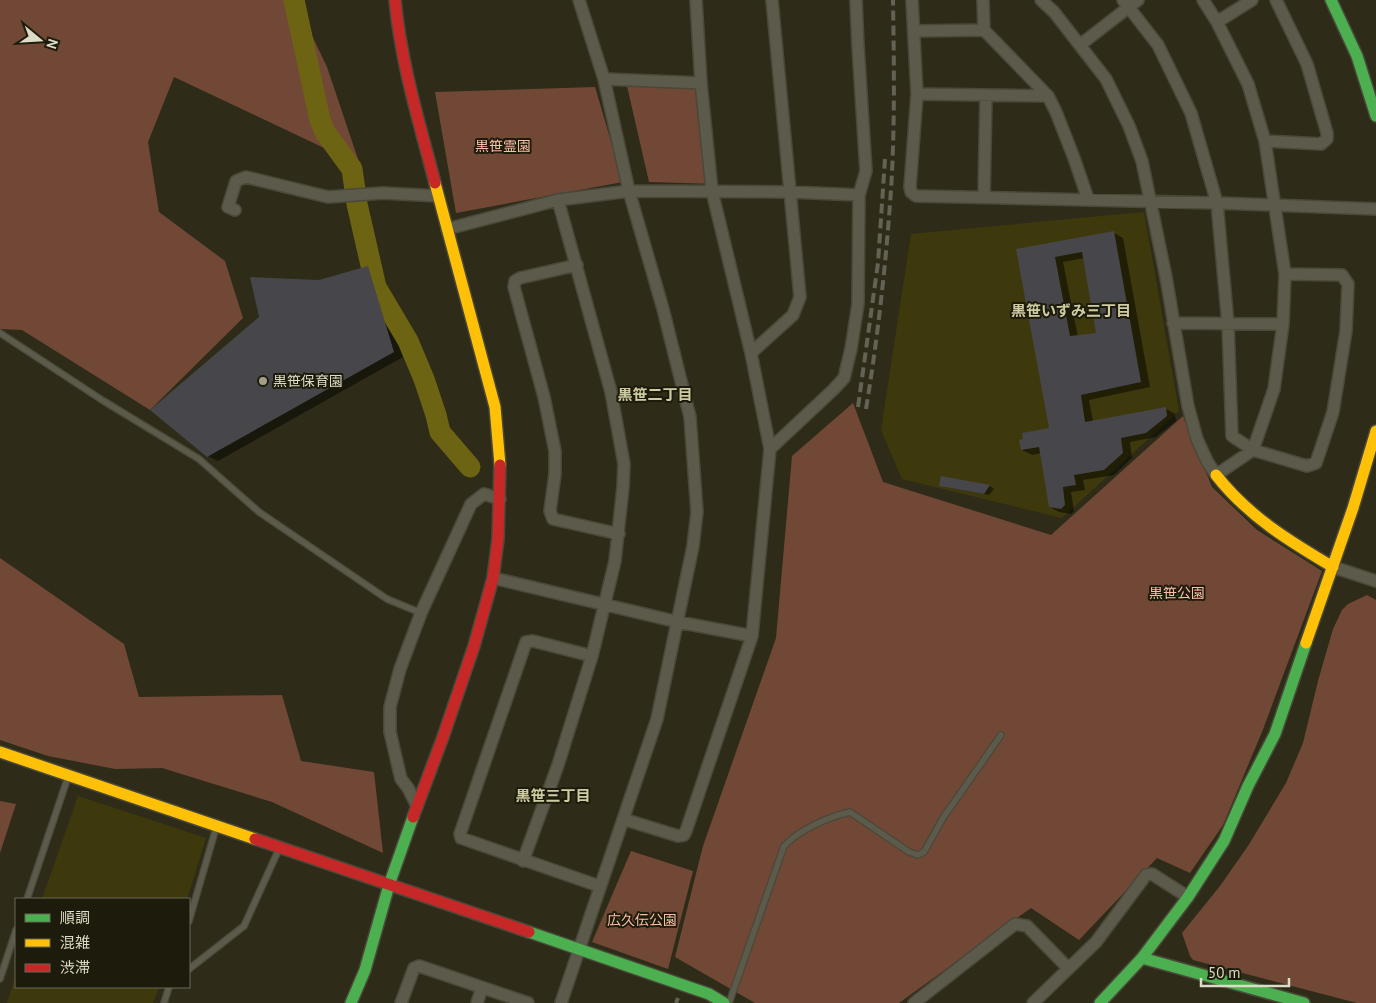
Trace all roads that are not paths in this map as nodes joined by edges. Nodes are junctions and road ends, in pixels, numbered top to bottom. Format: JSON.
{"nodes":[{"id":1,"x":395,"y":0,"type":"edge"},
{"id":2,"x":579,"y":0,"type":"edge"},
{"id":3,"x":696,"y":0,"type":"edge"},
{"id":4,"x":772,"y":0,"type":"edge"},
{"id":5,"x":856,"y":0,"type":"edge"},
{"id":6,"x":912,"y":0,"type":"edge"},
{"id":7,"x":983,"y":0,"type":"edge"},
{"id":8,"x":1041,"y":0,"type":"edge"},
{"id":9,"x":1203,"y":0,"type":"edge"},
{"id":10,"x":1252,"y":0,"type":"edge"},
{"id":11,"x":1276,"y":0,"type":"edge"},
{"id":12,"x":1332,"y":0,"type":"edge"},
{"id":13,"x":1130,"y":2,"type":"edge"},
{"id":14,"x":1217,"y":22,"type":"junction"},
{"id":15,"x":984,"y":30,"type":"junction"},
{"id":16,"x":914,"y":31,"type":"junction"},
{"id":17,"x":1080,"y":45,"type":"junction"},
{"id":18,"x":604,"y":78,"type":"junction"},
{"id":19,"x":701,"y":83,"type":"junction"},
{"id":20,"x":917,"y":94,"type":"junction"},
{"id":21,"x":986,"y":96,"type":"junction"},
{"id":22,"x":1048,"y":96,"type":"junction"},
{"id":23,"x":1376,"y":116,"type":"edge"},
{"id":24,"x":1265,"y":141,"type":"junction"},
{"id":25,"x":629,"y":191,"type":"junction"},
{"id":26,"x":712,"y":191,"type":"junction"},
{"id":27,"x":790,"y":192,"type":"junction"},
{"id":28,"x":859,"y":195,"type":"junction"},
{"id":29,"x":438,"y":196,"type":"junction"},
{"id":30,"x":984,"y":197,"type":"junction"},
{"id":31,"x":1088,"y":199,"type":"junction"},
{"id":32,"x":558,"y":200,"type":"junction"},
{"id":33,"x":1149,"y":202,"type":"junction"},
{"id":34,"x":1217,"y":203,"type":"junction"},
{"id":35,"x":1274,"y":205,"type":"junction"},
{"id":36,"x":1376,"y":209,"type":"edge"},
{"id":37,"x":235,"y":210,"type":"dead end"},
{"id":38,"x":447,"y":229,"type":"junction"},
{"id":39,"x":577,"y":265,"type":"junction"},
{"id":40,"x":1285,"y":274,"type":"junction"},
{"id":41,"x":1173,"y":323,"type":"junction"},
{"id":42,"x":1228,"y":324,"type":"junction"},
{"id":43,"x":1283,"y":324,"type":"junction"},
{"id":44,"x":0,"y":333,"type":"edge"},
{"id":45,"x":751,"y":353,"type":"junction"},
{"id":46,"x":1376,"y":431,"type":"edge"},
{"id":47,"x":770,"y":449,"type":"junction"},
{"id":48,"x":1253,"y":450,"type":"junction"},
{"id":49,"x":1216,"y":476,"type":"junction"},
{"id":50,"x":500,"y":498,"type":"junction"},
{"id":51,"x":619,"y":534,"type":"junction"},
{"id":52,"x":1333,"y":567,"type":"junction"},
{"id":53,"x":493,"y":578,"type":"junction"},
{"id":54,"x":1376,"y":581,"type":"edge"},
{"id":55,"x":604,"y":604,"type":"junction"},
{"id":56,"x":421,"y":613,"type":"junction"},
{"id":57,"x":678,"y":622,"type":"junction"},
{"id":58,"x":752,"y":636,"type":"junction"},
{"id":59,"x":592,"y":656,"type":"junction"},
{"id":60,"x":1001,"y":735,"type":"dead end"},
{"id":61,"x":0,"y":752,"type":"edge"},
{"id":62,"x":68,"y":777,"type":"junction"},
{"id":63,"x":417,"y":806,"type":"junction"},
{"id":64,"x":623,"y":819,"type":"junction"},
{"id":65,"x":217,"y":826,"type":"junction"},
{"id":66,"x":280,"y":847,"type":"junction"},
{"id":67,"x":523,"y":861,"type":"junction"},
{"id":68,"x":389,"y":885,"type":"junction"},
{"id":69,"x":599,"y":886,"type":"junction"},
{"id":70,"x":1188,"y":897,"type":"junction"},
{"id":71,"x":27,"y":898,"type":"edge"},
{"id":72,"x":190,"y":918,"type":"edge"},
{"id":73,"x":15,"y":933,"type":"edge"},
{"id":74,"x":579,"y":949,"type":"junction"},
{"id":75,"x":1142,"y":958,"type":"junction"},
{"id":76,"x":190,"y":967,"type":"edge"},
{"id":77,"x":1068,"y":968,"type":"junction"},
{"id":78,"x":0,"y":979,"type":"edge"},
{"id":79,"x":169,"y":988,"type":"edge"},
{"id":80,"x":482,"y":988,"type":"junction"},
{"id":81,"x":164,"y":1003,"type":"edge"},
{"id":82,"x":351,"y":1003,"type":"edge"},
{"id":83,"x":401,"y":1003,"type":"edge"},
{"id":84,"x":477,"y":1003,"type":"edge"},
{"id":85,"x":528,"y":1003,"type":"edge"},
{"id":86,"x":561,"y":1003,"type":"edge"},
{"id":87,"x":724,"y":1003,"type":"edge"},
{"id":88,"x":729,"y":1003,"type":"edge"},
{"id":89,"x":914,"y":1003,"type":"edge"},
{"id":90,"x":1034,"y":1003,"type":"edge"},
{"id":91,"x":1100,"y":1003,"type":"edge"},
{"id":92,"x":1304,"y":1003,"type":"edge"}],
"edges":[{"from":1,"to":29,"type":"street"},
{"from":2,"to":18,"type":"street"},
{"from":3,"to":19,"type":"street"},
{"from":4,"to":27,"type":"street"},
{"from":5,"to":28,"type":"street"},
{"from":6,"to":16,"type":"street"},
{"from":7,"to":15,"type":"street"},
{"from":8,"to":17,"type":"street"},
{"from":9,"to":14,"type":"street"},
{"from":10,"to":14,"type":"street"},
{"from":11,"to":24,"type":"street"},
{"from":12,"to":23,"type":"street"},
{"from":13,"to":17,"type":"street"},
{"from":13,"to":34,"type":"street"},
{"from":14,"to":24,"type":"street"},
{"from":15,"to":16,"type":"street"},
{"from":15,"to":22,"type":"street"},
{"from":16,"to":20,"type":"street"},
{"from":17,"to":33,"type":"street"},
{"from":18,"to":19,"type":"street"},
{"from":18,"to":25,"type":"street"},
{"from":19,"to":26,"type":"street"},
{"from":20,"to":21,"type":"street"},
{"from":20,"to":30,"type":"street"},
{"from":21,"to":22,"type":"street"},
{"from":21,"to":30,"type":"street"},
{"from":22,"to":31,"type":"street"},
{"from":24,"to":35,"type":"street"},
{"from":25,"to":26,"type":"street"},
{"from":25,"to":32,"type":"street"},
{"from":25,"to":57,"type":"street"},
{"from":26,"to":27,"type":"street"},
{"from":26,"to":45,"type":"street"},
{"from":27,"to":28,"type":"street"},
{"from":27,"to":45,"type":"street"},
{"from":28,"to":47,"type":"street"},
{"from":29,"to":37,"type":"street"},
{"from":29,"to":38,"type":"street"},
{"from":30,"to":31,"type":"street"},
{"from":31,"to":33,"type":"street"},
{"from":32,"to":38,"type":"street"},
{"from":32,"to":39,"type":"street"},
{"from":33,"to":34,"type":"street"},
{"from":33,"to":41,"type":"street"},
{"from":34,"to":35,"type":"street"},
{"from":34,"to":42,"type":"street"},
{"from":35,"to":36,"type":"street"},
{"from":35,"to":40,"type":"street"},
{"from":38,"to":50,"type":"street"},
{"from":39,"to":51,"type":"street"},
{"from":39,"to":51,"type":"street"},
{"from":40,"to":43,"type":"street"},
{"from":40,"to":48,"type":"street"},
{"from":41,"to":42,"type":"street"},
{"from":41,"to":49,"type":"street"},
{"from":42,"to":43,"type":"street"},
{"from":42,"to":48,"type":"street"},
{"from":43,"to":48,"type":"street"},
{"from":44,"to":56,"type":"lane"},
{"from":45,"to":47,"type":"street"},
{"from":46,"to":52,"type":"street"},
{"from":47,"to":58,"type":"street"},
{"from":48,"to":49,"type":"street"},
{"from":49,"to":52,"type":"street"},
{"from":50,"to":53,"type":"street"},
{"from":50,"to":56,"type":"street"},
{"from":51,"to":55,"type":"street"},
{"from":52,"to":54,"type":"street"},
{"from":52,"to":70,"type":"street"},
{"from":53,"to":55,"type":"street"},
{"from":53,"to":63,"type":"street"},
{"from":55,"to":57,"type":"street"},
{"from":55,"to":59,"type":"street"},
{"from":56,"to":63,"type":"street"},
{"from":57,"to":58,"type":"street"},
{"from":57,"to":64,"type":"street"},
{"from":58,"to":64,"type":"street"},
{"from":59,"to":67,"type":"street"},
{"from":59,"to":67,"type":"street"},
{"from":60,"to":88,"type":"lane"},
{"from":61,"to":62,"type":"street"},
{"from":62,"to":65,"type":"street"},
{"from":62,"to":71,"type":"lane"},
{"from":63,"to":68,"type":"street"},
{"from":64,"to":69,"type":"street"},
{"from":65,"to":66,"type":"street"},
{"from":65,"to":72,"type":"lane"},
{"from":66,"to":68,"type":"street"},
{"from":66,"to":76,"type":"lane"},
{"from":67,"to":69,"type":"street"},
{"from":68,"to":74,"type":"street"},
{"from":68,"to":82,"type":"street"},
{"from":69,"to":74,"type":"street"},
{"from":70,"to":75,"type":"street"},
{"from":70,"to":77,"type":"street"},
{"from":73,"to":78,"type":"lane"},
{"from":74,"to":86,"type":"street"},
{"from":74,"to":87,"type":"street"},
{"from":75,"to":91,"type":"street"},
{"from":75,"to":92,"type":"street"},
{"from":77,"to":89,"type":"street"},
{"from":77,"to":90,"type":"street"},
{"from":79,"to":81,"type":"lane"},
{"from":80,"to":83,"type":"street"},
{"from":80,"to":84,"type":"street"},
{"from":80,"to":85,"type":"street"}]}
